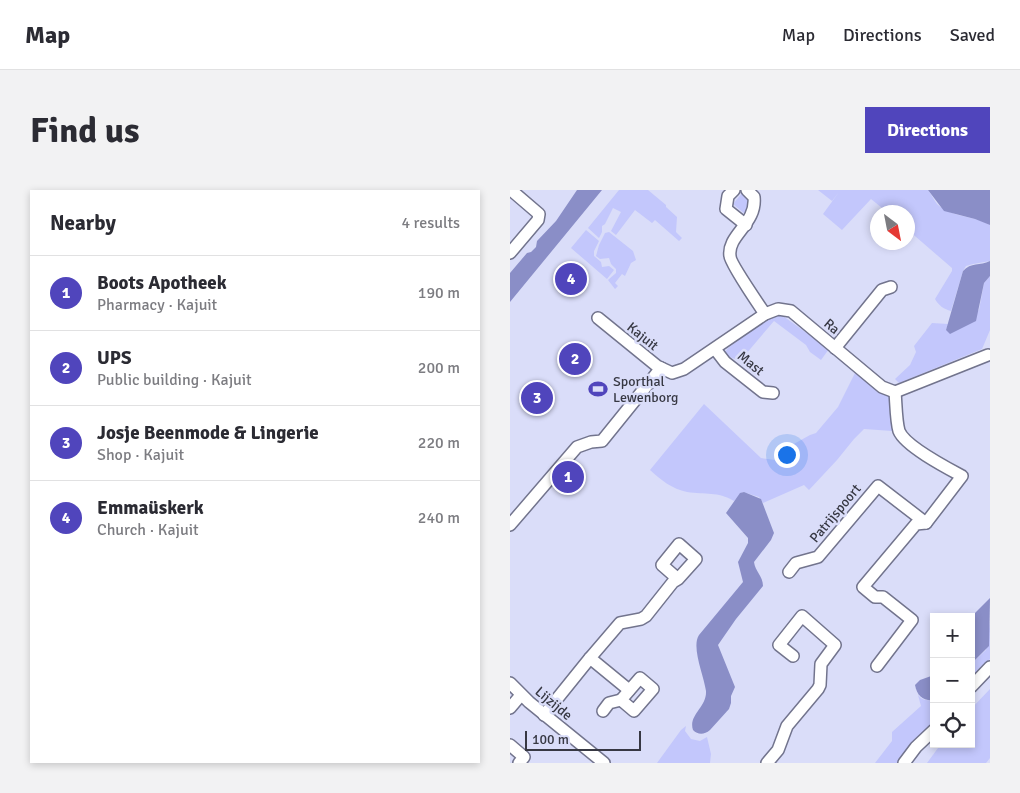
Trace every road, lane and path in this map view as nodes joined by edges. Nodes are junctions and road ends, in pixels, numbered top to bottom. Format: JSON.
{"nodes":[{"id":1,"x":511,"y":190,"type":"edge"},
{"id":2,"x":734,"y":190,"type":"edge"},
{"id":3,"x":747,"y":190,"type":"edge"},
{"id":4,"x":746,"y":225,"type":"junction"},
{"id":5,"x":510,"y":253,"type":"edge"},
{"id":6,"x":892,"y":287,"type":"dead end"},
{"id":7,"x":765,"y":314,"type":"junction"},
{"id":8,"x":598,"y":318,"type":"dead end"},
{"id":9,"x":835,"y":348,"type":"junction"},
{"id":10,"x":715,"y":349,"type":"junction"},
{"id":11,"x":989,"y":354,"type":"edge"},
{"id":12,"x":661,"y":368,"type":"junction"},
{"id":13,"x":895,"y":392,"type":"junction"},
{"id":14,"x":773,"y":393,"type":"dead end"},
{"id":15,"x":926,"y":523,"type":"junction"},
{"id":16,"x":510,"y":525,"type":"edge"},
{"id":17,"x":789,"y":572,"type":"dead end"},
{"id":18,"x":678,"y":579,"type":"dead end"},
{"id":19,"x":793,"y":656,"type":"dead end"},
{"id":20,"x":590,"y":658,"type":"junction"},
{"id":21,"x":876,"y":666,"type":"dead end"},
{"id":22,"x":990,"y":667,"type":"edge"},
{"id":23,"x":510,"y":683,"type":"edge"},
{"id":24,"x":975,"y":683,"type":"edge"},
{"id":25,"x":629,"y":690,"type":"junction"},
{"id":26,"x":521,"y":695,"type":"junction"},
{"id":27,"x":621,"y":700,"type":"junction"},
{"id":28,"x":510,"y":708,"type":"edge"},
{"id":29,"x":603,"y":711,"type":"dead end"},
{"id":30,"x":544,"y":714,"type":"junction"},
{"id":31,"x":930,"y":734,"type":"edge"},
{"id":32,"x":924,"y":741,"type":"junction"},
{"id":33,"x":510,"y":745,"type":"edge"},
{"id":34,"x":598,"y":761,"type":"edge"},
{"id":35,"x":519,"y":763,"type":"edge"},
{"id":36,"x":767,"y":763,"type":"edge"},
{"id":37,"x":904,"y":763,"type":"edge"},
{"id":38,"x":911,"y":763,"type":"edge"}],
"edges":[{"from":1,"to":5,"type":"street"},
{"from":2,"to":4,"type":"street"},
{"from":3,"to":4,"type":"street"},
{"from":4,"to":7,"type":"street"},
{"from":6,"to":9,"type":"street"},
{"from":7,"to":9,"type":"street","name":"Ra"},
{"from":7,"to":10,"type":"street","name":"Ra"},
{"from":8,"to":12,"type":"street","name":"Kajuit"},
{"from":9,"to":13,"type":"street","name":"Ra"},
{"from":10,"to":12,"type":"street","name":"Ra"},
{"from":10,"to":14,"type":"street","name":"Mast"},
{"from":11,"to":13,"type":"street"},
{"from":12,"to":16,"type":"street","name":"Kajuit"},
{"from":13,"to":15,"type":"street"},
{"from":15,"to":17,"type":"street","name":"Patrijspoort"},
{"from":15,"to":21,"type":"street"},
{"from":18,"to":20,"type":"street"},
{"from":19,"to":36,"type":"street"},
{"from":20,"to":25,"type":"street"},
{"from":20,"to":30,"type":"street"},
{"from":22,"to":24,"type":"street"},
{"from":23,"to":26,"type":"street","name":"Lijzijde"},
{"from":25,"to":27,"type":"street"},
{"from":25,"to":27,"type":"street"},
{"from":26,"to":28,"type":"street"},
{"from":26,"to":30,"type":"street","name":"Lijzijde"},
{"from":27,"to":29,"type":"street"},
{"from":30,"to":34,"type":"street","name":"Lijzijde"},
{"from":31,"to":32,"type":"street"},
{"from":32,"to":37,"type":"street"},
{"from":32,"to":38,"type":"street"},
{"from":33,"to":35,"type":"street"}]}
